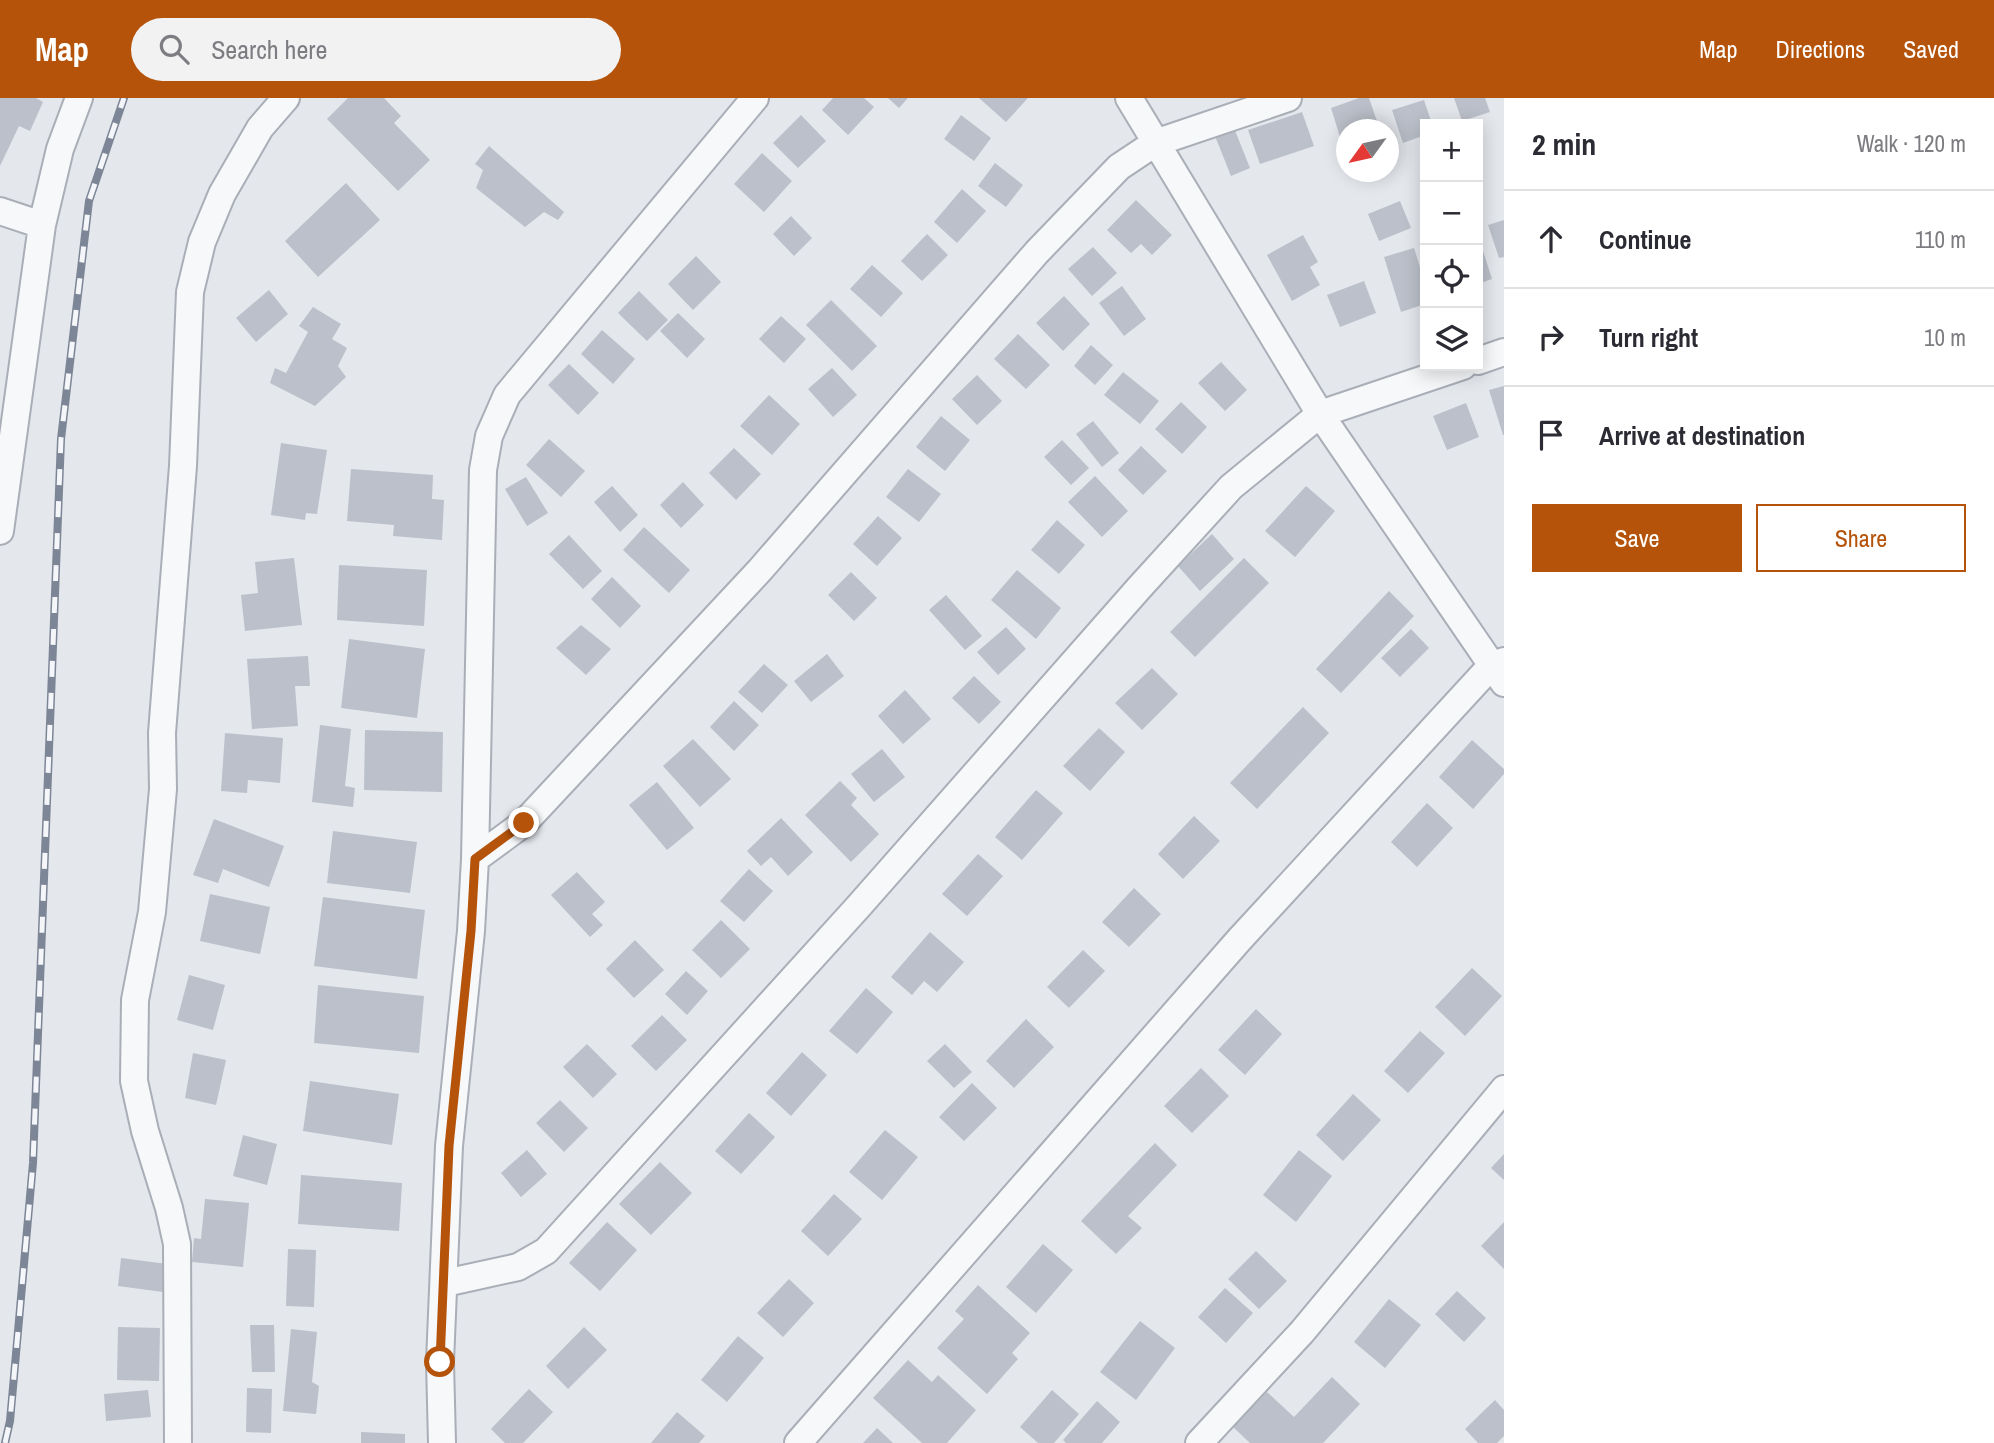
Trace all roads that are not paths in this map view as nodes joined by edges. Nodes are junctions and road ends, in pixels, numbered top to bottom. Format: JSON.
{"nodes":[{"id":1,"x":79,"y":98,"type":"edge"},
{"id":2,"x":286,"y":98,"type":"edge"},
{"id":3,"x":755,"y":98,"type":"edge"},
{"id":4,"x":1129,"y":98,"type":"edge"},
{"id":5,"x":1288,"y":98,"type":"edge"},
{"id":6,"x":1155,"y":143,"type":"junction"},
{"id":7,"x":0,"y":211,"type":"edge"},
{"id":8,"x":42,"y":225,"type":"junction"},
{"id":9,"x":1504,"y":352,"type":"edge"},
{"id":10,"x":1483,"y":359,"type":"edge"},
{"id":11,"x":1448,"y":371,"type":"edge"},
{"id":12,"x":1320,"y":414,"type":"junction"},
{"id":13,"x":0,"y":531,"type":"edge"},
{"id":14,"x":1500,"y":670,"type":"edge"},
{"id":15,"x":475,"y":859,"type":"junction"},
{"id":16,"x":1504,"y":1089,"type":"edge"},
{"id":17,"x":445,"y":1283,"type":"junction"},
{"id":18,"x":178,"y":1443,"type":"edge"},
{"id":19,"x":442,"y":1443,"type":"edge"},
{"id":20,"x":798,"y":1443,"type":"edge"},
{"id":21,"x":1199,"y":1443,"type":"edge"}],
"edges":[{"from":1,"to":8,"type":"street"},
{"from":2,"to":18,"type":"street"},
{"from":3,"to":15,"type":"street"},
{"from":4,"to":6,"type":"street"},
{"from":5,"to":6,"type":"street"},
{"from":6,"to":12,"type":"street"},
{"from":6,"to":15,"type":"street"},
{"from":7,"to":8,"type":"street"},
{"from":8,"to":13,"type":"street"},
{"from":9,"to":10,"type":"street"},
{"from":11,"to":12,"type":"street"},
{"from":12,"to":14,"type":"street"},
{"from":12,"to":17,"type":"street"},
{"from":14,"to":20,"type":"street"},
{"from":15,"to":17,"type":"street"},
{"from":16,"to":21,"type":"street"},
{"from":17,"to":19,"type":"street"}]}
